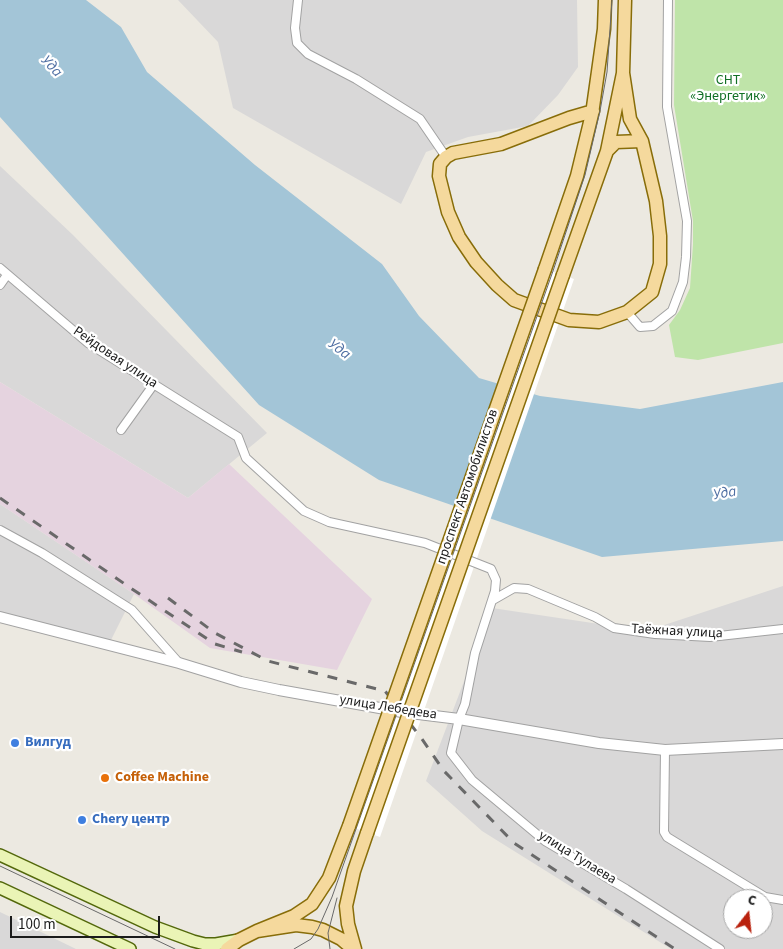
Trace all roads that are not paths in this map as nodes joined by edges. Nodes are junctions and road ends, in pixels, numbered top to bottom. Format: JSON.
{"nodes":[{"id":1,"x":298,"y":0,"type":"edge"},
{"id":2,"x":604,"y":0,"type":"edge"},
{"id":3,"x":625,"y":0,"type":"edge"},
{"id":4,"x":668,"y":0,"type":"edge"},
{"id":5,"x":623,"y":73,"type":"junction"},
{"id":6,"x":593,"y":111,"type":"junction"},
{"id":7,"x":642,"y":141,"type":"junction"},
{"id":8,"x":607,"y":151,"type":"junction"},
{"id":9,"x":446,"y":157,"type":"junction"},
{"id":10,"x":0,"y":268,"type":"edge"},
{"id":11,"x":7,"y":275,"type":"junction"},
{"id":12,"x":0,"y":285,"type":"edge"},
{"id":13,"x":627,"y":312,"type":"junction"},
{"id":14,"x":154,"y":384,"type":"junction"},
{"id":15,"x":121,"y":430,"type":"dead end"},
{"id":16,"x":0,"y":530,"type":"edge"},
{"id":17,"x":491,"y":569,"type":"joint"},
{"id":18,"x":493,"y":600,"type":"junction"},
{"id":19,"x":0,"y":617,"type":"edge"},
{"id":20,"x":783,"y":630,"type":"edge"},
{"id":21,"x":179,"y":662,"type":"junction"},
{"id":22,"x":459,"y":719,"type":"junction"},
{"id":23,"x":783,"y":744,"type":"edge"},
{"id":24,"x":665,"y":750,"type":"junction"},
{"id":25,"x":0,"y":855,"type":"edge"},
{"id":26,"x":0,"y":888,"type":"edge"},
{"id":27,"x":783,"y":900,"type":"edge"},
{"id":28,"x":257,"y":931,"type":"junction"},
{"id":29,"x":239,"y":940,"type":"junction"},
{"id":30,"x":130,"y":949,"type":"edge"},
{"id":31,"x":227,"y":949,"type":"edge"},
{"id":32,"x":354,"y":949,"type":"edge"},
{"id":33,"x":720,"y":949,"type":"edge"}],
"edges":[{"from":1,"to":9,"type":"street"},
{"from":2,"to":6,"type":"main road","name":"проспект Автомобилистов"},
{"from":3,"to":5,"type":"main road","name":"проспект Автомобилистов"},
{"from":4,"to":13,"type":"street"},
{"from":5,"to":7,"type":"main road"},
{"from":5,"to":8,"type":"main road","name":"проспект Автомобилистов"},
{"from":6,"to":9,"type":"main road"},
{"from":6,"to":28,"type":"main road","name":"проспект Автомобилистов","bridge":true},
{"from":7,"to":8,"type":"main road"},
{"from":7,"to":13,"type":"main road"},
{"from":8,"to":32,"type":"main road","name":"проспект Автомобилистов","bridge":true},
{"from":9,"to":13,"type":"main road"},
{"from":10,"to":11,"type":"street","name":"Рейдовая улица"},
{"from":11,"to":12,"type":"street"},
{"from":11,"to":14,"type":"street","name":"Рейдовая улица"},
{"from":14,"to":15,"type":"street"},
{"from":14,"to":17,"type":"street","name":"Рейдовая улица"},
{"from":16,"to":21,"type":"street"},
{"from":17,"to":18,"type":"street","name":"улица Тулаева"},
{"from":18,"to":20,"type":"street","name":"Таёжная улица"},
{"from":18,"to":22,"type":"street","name":"улица Тулаева"},
{"from":19,"to":21,"type":"street","name":"улица Лебедева"},
{"from":21,"to":22,"type":"street","name":"улица Лебедева"},
{"from":22,"to":24,"type":"street","name":"улица Лебедева"},
{"from":22,"to":33,"type":"street","name":"улица Тулаева"},
{"from":23,"to":24,"type":"street","name":"улица Лебедева"},
{"from":24,"to":27,"type":"street"},
{"from":25,"to":29,"type":"main road"},
{"from":26,"to":30,"type":"main road"},
{"from":28,"to":29,"type":"main road"},
{"from":28,"to":32,"type":"main road"},
{"from":29,"to":31,"type":"main road"}]}
